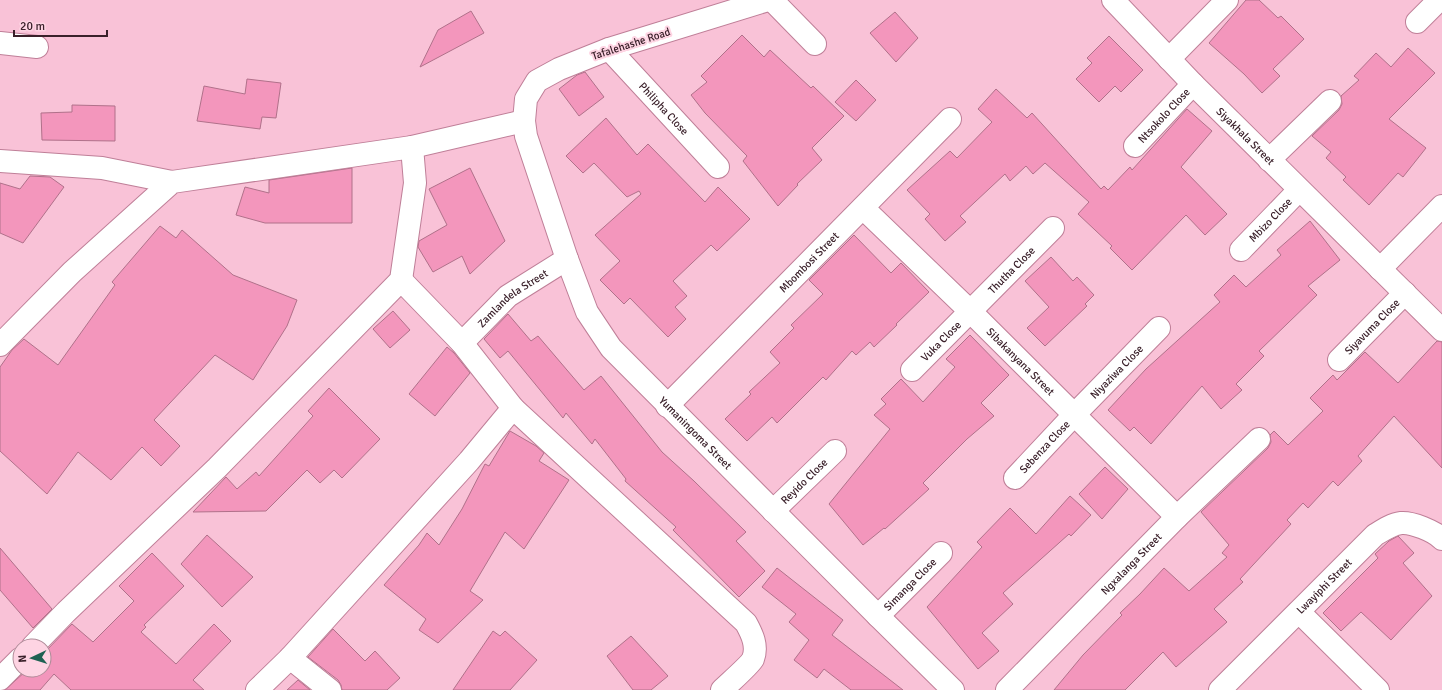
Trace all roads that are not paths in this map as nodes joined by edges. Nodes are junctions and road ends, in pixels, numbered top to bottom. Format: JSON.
{"nodes":[{"id":1,"x":768,"y":0,"type":"edge"},
{"id":2,"x":772,"y":0,"type":"edge"},
{"id":3,"x":1113,"y":0,"type":"edge"},
{"id":4,"x":1227,"y":0,"type":"edge"},
{"id":5,"x":1440,"y":0,"type":"edge"},
{"id":6,"x":1417,"y":22,"type":"dead end"},
{"id":7,"x":0,"y":43,"type":"edge"},
{"id":8,"x":815,"y":44,"type":"dead end"},
{"id":9,"x":37,"y":48,"type":"dead end"},
{"id":10,"x":609,"y":49,"type":"junction"},
{"id":11,"x":1169,"y":59,"type":"junction"},
{"id":12,"x":1194,"y":84,"type":"junction"},
{"id":13,"x":1330,"y":101,"type":"dead end"},
{"id":14,"x":950,"y":119,"type":"dead end"},
{"id":15,"x":524,"y":121,"type":"junction"},
{"id":16,"x":1135,"y":146,"type":"dead end"},
{"id":17,"x":412,"y":147,"type":"junction"},
{"id":18,"x":1270,"y":160,"type":"junction"},
{"id":19,"x":0,"y":161,"type":"edge"},
{"id":20,"x":718,"y":168,"type":"dead end"},
{"id":21,"x":172,"y":182,"type":"junction"},
{"id":22,"x":1300,"y":190,"type":"junction"},
{"id":23,"x":863,"y":208,"type":"junction"},
{"id":24,"x":1436,"y":212,"type":"edge"},
{"id":25,"x":1053,"y":228,"type":"dead end"},
{"id":26,"x":1241,"y":250,"type":"dead end"},
{"id":27,"x":566,"y":259,"type":"junction"},
{"id":28,"x":1380,"y":269,"type":"junction"},
{"id":29,"x":401,"y":280,"type":"junction"},
{"id":30,"x":1405,"y":293,"type":"junction"},
{"id":31,"x":970,"y":311,"type":"junction"},
{"id":32,"x":1159,"y":328,"type":"dead end"},
{"id":33,"x":1442,"y":330,"type":"edge"},
{"id":34,"x":462,"y":343,"type":"junction"},
{"id":35,"x":0,"y":345,"type":"edge"},
{"id":36,"x":1339,"y":360,"type":"dead end"},
{"id":37,"x":912,"y":370,"type":"dead end"},
{"id":38,"x":667,"y":406,"type":"junction"},
{"id":39,"x":513,"y":408,"type":"junction"},
{"id":40,"x":1074,"y":415,"type":"junction"},
{"id":41,"x":1259,"y":440,"type":"dead end"},
{"id":42,"x":835,"y":451,"type":"dead end"},
{"id":43,"x":1015,"y":478,"type":"dead end"},
{"id":44,"x":773,"y":511,"type":"junction"},
{"id":45,"x":1177,"y":517,"type":"junction"},
{"id":46,"x":1442,"y":539,"type":"edge"},
{"id":47,"x":941,"y":553,"type":"dead end"},
{"id":48,"x":1299,"y":612,"type":"junction"},
{"id":49,"x":878,"y":616,"type":"junction"},
{"id":50,"x":41,"y":638,"type":"edge"},
{"id":51,"x":290,"y":658,"type":"junction"},
{"id":52,"x":12,"y":667,"type":"edge"},
{"id":53,"x":0,"y":679,"type":"edge"},
{"id":54,"x":1371,"y":683,"type":"edge"},
{"id":55,"x":257,"y":690,"type":"edge"},
{"id":56,"x":330,"y":690,"type":"edge"},
{"id":57,"x":722,"y":690,"type":"edge"},
{"id":58,"x":953,"y":690,"type":"edge"},
{"id":59,"x":1007,"y":690,"type":"edge"},
{"id":60,"x":1220,"y":690,"type":"edge"}],
"edges":[{"from":1,"to":10,"type":"street","name":"Tafalehashe Road"},
{"from":2,"to":8,"type":"street"},
{"from":3,"to":11,"type":"street","name":"Siyakhala Street"},
{"from":4,"to":11,"type":"street"},
{"from":5,"to":6,"type":"street"},
{"from":7,"to":9,"type":"street"},
{"from":10,"to":15,"type":"street","name":"Tafalehashe Road"},
{"from":10,"to":20,"type":"street","name":"Philipha Close"},
{"from":11,"to":12,"type":"street","name":"Siyakhala Street"},
{"from":12,"to":16,"type":"street","name":"Ntsokolo Close"},
{"from":12,"to":18,"type":"street","name":"Siyakhala Street"},
{"from":13,"to":18,"type":"street"},
{"from":14,"to":23,"type":"street","name":"Mbombosi Street"},
{"from":15,"to":17,"type":"street"},
{"from":15,"to":27,"type":"street","name":"Yumaningoma Street"},
{"from":17,"to":21,"type":"street"},
{"from":17,"to":29,"type":"street"},
{"from":18,"to":22,"type":"street","name":"Siyakhala Street"},
{"from":19,"to":21,"type":"street"},
{"from":21,"to":35,"type":"street"},
{"from":22,"to":26,"type":"street","name":"Mbizo Close"},
{"from":22,"to":28,"type":"street","name":"Siyakhala Street"},
{"from":23,"to":31,"type":"street","name":"Sibakanyana Street"},
{"from":23,"to":38,"type":"street","name":"Mbombosi Street"},
{"from":24,"to":28,"type":"street"},
{"from":25,"to":31,"type":"street","name":"Thutha Close"},
{"from":27,"to":34,"type":"street","name":"Zamlandela Street"},
{"from":27,"to":38,"type":"street","name":"Yumaningoma Street"},
{"from":28,"to":30,"type":"street","name":"Siyakhala Street"},
{"from":29,"to":34,"type":"street"},
{"from":29,"to":50,"type":"street"},
{"from":30,"to":33,"type":"street","name":"Siyakhala Street"},
{"from":30,"to":36,"type":"street","name":"Siyavuma Close"},
{"from":31,"to":37,"type":"street","name":"Vuka Close"},
{"from":31,"to":40,"type":"street","name":"Sibakanyana Street"},
{"from":32,"to":40,"type":"street","name":"Niyaziwa Close"},
{"from":34,"to":39,"type":"street"},
{"from":38,"to":44,"type":"street","name":"Yumaningoma Street"},
{"from":39,"to":51,"type":"street"},
{"from":39,"to":57,"type":"street"},
{"from":40,"to":43,"type":"street","name":"Sebenza Close"},
{"from":40,"to":45,"type":"street","name":"Sibakanyana Street"},
{"from":41,"to":45,"type":"street","name":"Ngxalanga Street"},
{"from":42,"to":44,"type":"street","name":"Reyido Close"},
{"from":44,"to":49,"type":"street","name":"Yumaningoma Street"},
{"from":45,"to":59,"type":"street","name":"Ngxalanga Street"},
{"from":46,"to":48,"type":"street","name":"Lwayiphi Street"},
{"from":47,"to":49,"type":"street","name":"Simanga Close"},
{"from":48,"to":54,"type":"street"},
{"from":48,"to":60,"type":"street","name":"Lwayiphi Street"},
{"from":49,"to":58,"type":"street","name":"Yumaningoma Street"},
{"from":51,"to":55,"type":"street"},
{"from":51,"to":56,"type":"street"},
{"from":52,"to":53,"type":"street"}]}
